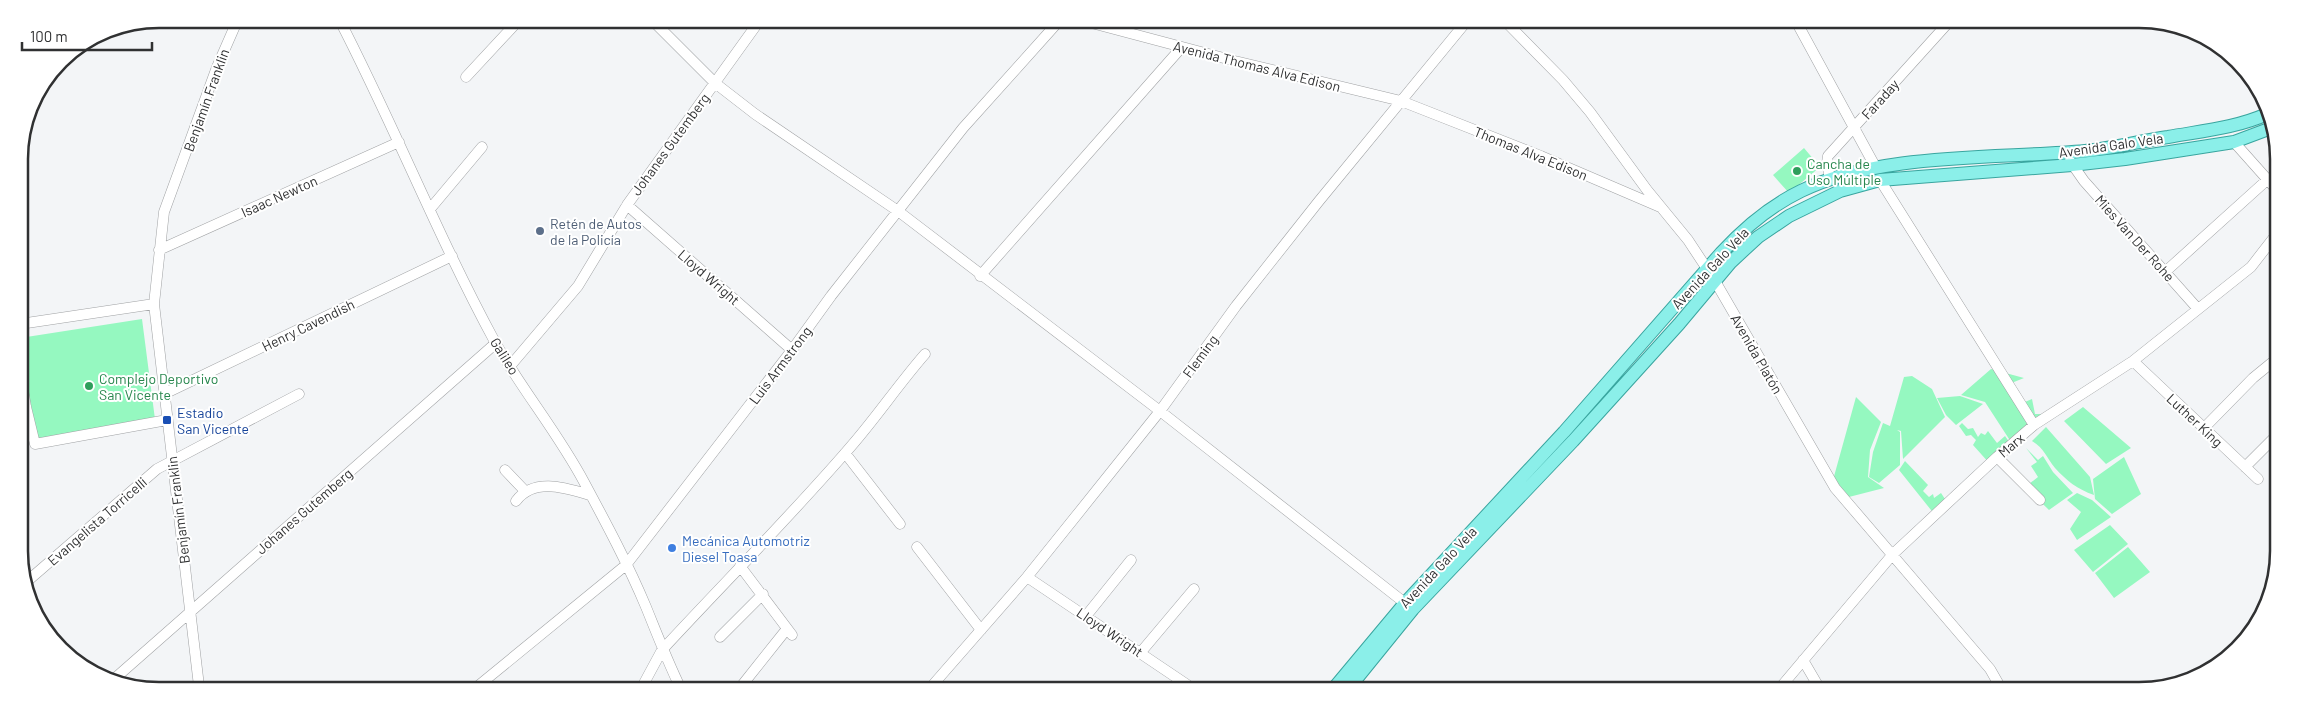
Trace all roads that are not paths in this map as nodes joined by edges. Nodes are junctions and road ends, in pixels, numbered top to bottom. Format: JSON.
{"nodes":[{"id":1,"x":234,"y":28,"type":"edge"},
{"id":2,"x":343,"y":28,"type":"edge"},
{"id":3,"x":511,"y":28,"type":"edge"},
{"id":4,"x":660,"y":28,"type":"edge"},
{"id":5,"x":754,"y":28,"type":"edge"},
{"id":6,"x":1053,"y":28,"type":"edge"},
{"id":7,"x":1109,"y":28,"type":"edge"},
{"id":8,"x":1461,"y":28,"type":"edge"},
{"id":9,"x":1512,"y":28,"type":"edge"},
{"id":10,"x":1800,"y":28,"type":"edge"},
{"id":11,"x":1944,"y":28,"type":"edge"},
{"id":12,"x":1182,"y":48,"type":"junction"},
{"id":13,"x":466,"y":77,"type":"dead end"},
{"id":14,"x":715,"y":83,"type":"junction"},
{"id":15,"x":1400,"y":100,"type":"junction"},
{"id":16,"x":2263,"y":115,"type":"edge"},
{"id":17,"x":1854,"y":128,"type":"junction"},
{"id":18,"x":2266,"y":131,"type":"edge"},
{"id":19,"x":399,"y":142,"type":"junction"},
{"id":20,"x":2234,"y":142,"type":"junction"},
{"id":21,"x":482,"y":147,"type":"dead end"},
{"id":22,"x":2065,"y":152,"type":"junction"},
{"id":23,"x":2072,"y":165,"type":"junction"},
{"id":24,"x":1878,"y":174,"type":"junction"},
{"id":25,"x":1830,"y":180,"type":"junction"},
{"id":26,"x":2267,"y":180,"type":"junction"},
{"id":27,"x":2270,"y":183,"type":"edge"},
{"id":28,"x":627,"y":205,"type":"junction"},
{"id":29,"x":1661,"y":208,"type":"junction"},
{"id":30,"x":430,"y":209,"type":"junction"},
{"id":31,"x":898,"y":211,"type":"junction"},
{"id":32,"x":2270,"y":242,"type":"edge"},
{"id":33,"x":159,"y":250,"type":"junction"},
{"id":34,"x":452,"y":256,"type":"junction"},
{"id":35,"x":1707,"y":268,"type":"junction"},
{"id":36,"x":2165,"y":272,"type":"junction"},
{"id":37,"x":980,"y":276,"type":"junction"},
{"id":38,"x":1715,"y":281,"type":"junction"},
{"id":39,"x":154,"y":304,"type":"junction"},
{"id":40,"x":2198,"y":309,"type":"junction"},
{"id":41,"x":28,"y":323,"type":"edge"},
{"id":42,"x":496,"y":343,"type":"junction"},
{"id":43,"x":792,"y":350,"type":"junction"},
{"id":44,"x":925,"y":354,"type":"dead end"},
{"id":45,"x":2133,"y":361,"type":"junction"},
{"id":46,"x":2270,"y":363,"type":"edge"},
{"id":47,"x":511,"y":365,"type":"junction"},
{"id":48,"x":164,"y":394,"type":"junction"},
{"id":49,"x":299,"y":394,"type":"dead end"},
{"id":50,"x":1160,"y":411,"type":"junction"},
{"id":51,"x":28,"y":415,"type":"edge"},
{"id":52,"x":167,"y":420,"type":"junction"},
{"id":53,"x":2034,"y":425,"type":"junction"},
{"id":54,"x":2204,"y":428,"type":"junction"},
{"id":55,"x":1568,"y":437,"type":"junction"},
{"id":56,"x":2270,"y":442,"type":"edge"},
{"id":57,"x":845,"y":453,"type":"junction"},
{"id":58,"x":1996,"y":457,"type":"junction"},
{"id":59,"x":172,"y":460,"type":"junction"},
{"id":60,"x":2245,"y":467,"type":"junction"},
{"id":61,"x":505,"y":470,"type":"dead end"},
{"id":62,"x":2258,"y":479,"type":"dead end"},
{"id":63,"x":525,"y":491,"type":"junction"},
{"id":64,"x":590,"y":495,"type":"junction"},
{"id":65,"x":2040,"y":500,"type":"dead end"},
{"id":66,"x":516,"y":501,"type":"dead end"},
{"id":67,"x":900,"y":524,"type":"dead end"},
{"id":68,"x":917,"y":547,"type":"dead end"},
{"id":69,"x":1893,"y":554,"type":"junction"},
{"id":70,"x":1131,"y":560,"type":"dead end"},
{"id":71,"x":626,"y":565,"type":"junction"},
{"id":72,"x":740,"y":566,"type":"junction"},
{"id":73,"x":1027,"y":577,"type":"junction"},
{"id":74,"x":31,"y":578,"type":"edge"},
{"id":75,"x":1194,"y":589,"type":"dead end"},
{"id":76,"x":763,"y":594,"type":"junction"},
{"id":77,"x":1409,"y":606,"type":"junction"},
{"id":78,"x":191,"y":612,"type":"junction"},
{"id":79,"x":1086,"y":616,"type":"junction"},
{"id":80,"x":981,"y":630,"type":"junction"},
{"id":81,"x":720,"y":637,"type":"dead end"},
{"id":82,"x":662,"y":650,"type":"junction"},
{"id":83,"x":1141,"y":652,"type":"junction"},
{"id":84,"x":1803,"y":660,"type":"junction"},
{"id":85,"x":118,"y":675,"type":"edge"},
{"id":86,"x":1183,"y":681,"type":"edge"},
{"id":87,"x":1340,"y":681,"type":"edge"},
{"id":88,"x":1354,"y":681,"type":"edge"},
{"id":89,"x":1785,"y":681,"type":"edge"},
{"id":90,"x":1815,"y":681,"type":"edge"},
{"id":91,"x":1997,"y":681,"type":"edge"},
{"id":92,"x":199,"y":682,"type":"edge"},
{"id":93,"x":483,"y":682,"type":"edge"},
{"id":94,"x":645,"y":682,"type":"edge"},
{"id":95,"x":677,"y":682,"type":"edge"},
{"id":96,"x":745,"y":682,"type":"edge"},
{"id":97,"x":936,"y":682,"type":"edge"}],
"edges":[{"from":1,"to":33,"type":"street","name":"Benjamín Franklin"},
{"from":2,"to":19,"type":"street","name":"Galileo"},
{"from":3,"to":13,"type":"street"},
{"from":4,"to":14,"type":"street"},
{"from":5,"to":14,"type":"street","name":"Johanes Gutemberg"},
{"from":6,"to":31,"type":"street","name":"Luis Armstrong"},
{"from":7,"to":12,"type":"street","name":"Avenida Thomas Alva Edison"},
{"from":8,"to":15,"type":"street","name":"Fleming"},
{"from":9,"to":29,"type":"street","name":"Avenida Platón"},
{"from":10,"to":17,"type":"street"},
{"from":11,"to":17,"type":"street","name":"Faraday"},
{"from":12,"to":15,"type":"street","name":"Avenida Thomas Alva Edison"},
{"from":12,"to":37,"type":"street"},
{"from":14,"to":28,"type":"street","name":"Johanes Gutemberg"},
{"from":14,"to":31,"type":"street"},
{"from":15,"to":29,"type":"street","name":"Thomas Alva Edison"},
{"from":15,"to":50,"type":"street","name":"Fleming"},
{"from":16,"to":22,"type":"main road","name":"Avenida Galo Vela"},
{"from":17,"to":24,"type":"street"},
{"from":17,"to":25,"type":"street","name":"Faraday"},
{"from":18,"to":20,"type":"main road","name":"Avenida Galo Vela"},
{"from":19,"to":30,"type":"street","name":"Galileo"},
{"from":19,"to":33,"type":"street","name":"Isaac Newton"},
{"from":20,"to":23,"type":"main road","name":"Avenida Galo Vela"},
{"from":20,"to":26,"type":"street"},
{"from":21,"to":30,"type":"street"},
{"from":22,"to":23,"type":"street","name":"Mies Van Der Rohe"},
{"from":22,"to":24,"type":"main road","name":"Avenida Galo Vela"},
{"from":23,"to":24,"type":"main road","name":"Avenida Galo Vela"},
{"from":23,"to":36,"type":"street","name":"Mies Van Der Rohe"},
{"from":24,"to":25,"type":"main road","name":"Avenida Galo Vela"},
{"from":24,"to":38,"type":"main road","name":"Avenida Galo Vela"},
{"from":24,"to":53,"type":"street"},
{"from":25,"to":35,"type":"main road","name":"Avenida Galo Vela"},
{"from":26,"to":27,"type":"street"},
{"from":26,"to":36,"type":"street"},
{"from":28,"to":43,"type":"street","name":"Lloyd Wright"},
{"from":28,"to":47,"type":"street","name":"Johanes Gutemberg"},
{"from":29,"to":35,"type":"street","name":"Avenida Platón"},
{"from":30,"to":34,"type":"street","name":"Galileo"},
{"from":31,"to":37,"type":"street"},
{"from":31,"to":43,"type":"street","name":"Luis Armstrong"},
{"from":32,"to":40,"type":"street","name":"Marx"},
{"from":33,"to":39,"type":"street","name":"Benjamín Franklin"},
{"from":34,"to":42,"type":"street","name":"Galileo"},
{"from":34,"to":48,"type":"street","name":"Henry Cavendish"},
{"from":35,"to":38,"type":"street","name":"Avenida Platón"},
{"from":35,"to":55,"type":"main road","name":"Avenida Galo Vela"},
{"from":36,"to":40,"type":"street","name":"Mies Van Der Rohe"},
{"from":37,"to":50,"type":"street"},
{"from":38,"to":55,"type":"main road","name":"Avenida Galo Vela"},
{"from":38,"to":69,"type":"street","name":"Avenida Platón"},
{"from":39,"to":41,"type":"street"},
{"from":39,"to":48,"type":"street","name":"Benjamín Franklin"},
{"from":40,"to":45,"type":"street","name":"Marx"},
{"from":42,"to":47,"type":"street","name":"Galileo"},
{"from":42,"to":78,"type":"street","name":"Johanes Gutemberg"},
{"from":43,"to":71,"type":"street","name":"Luis Armstrong"},
{"from":44,"to":57,"type":"street"},
{"from":45,"to":53,"type":"street","name":"Marx"},
{"from":45,"to":54,"type":"street","name":"Luther King"},
{"from":46,"to":54,"type":"street"},
{"from":47,"to":64,"type":"street","name":"Galileo"},
{"from":48,"to":52,"type":"street","name":"Benjamín Franklin"},
{"from":49,"to":59,"type":"street","name":"Evangelista Torricelli"},
{"from":50,"to":73,"type":"street","name":"Fleming"},
{"from":50,"to":77,"type":"street"},
{"from":51,"to":52,"type":"street"},
{"from":52,"to":59,"type":"street","name":"Benjamín Franklin"},
{"from":53,"to":58,"type":"street","name":"Marx"},
{"from":54,"to":60,"type":"street","name":"Luther King"},
{"from":55,"to":77,"type":"main road","name":"Avenida Galo Vela"},
{"from":56,"to":60,"type":"street"},
{"from":57,"to":67,"type":"street"},
{"from":57,"to":72,"type":"street"},
{"from":58,"to":65,"type":"street"},
{"from":58,"to":69,"type":"street","name":"Marx"},
{"from":59,"to":74,"type":"street","name":"Evangelista Torricelli"},
{"from":59,"to":78,"type":"street","name":"Benjamín Franklin"},
{"from":60,"to":62,"type":"street","name":"Luther King"},
{"from":61,"to":63,"type":"street"},
{"from":63,"to":64,"type":"street"},
{"from":63,"to":66,"type":"street"},
{"from":64,"to":71,"type":"street","name":"Galileo"},
{"from":68,"to":80,"type":"street"},
{"from":69,"to":84,"type":"street","name":"Marx"},
{"from":69,"to":91,"type":"street","name":"Avenida Platón"},
{"from":70,"to":79,"type":"street"},
{"from":71,"to":82,"type":"street","name":"Galileo"},
{"from":71,"to":93,"type":"street","name":"Luis Armstrong"},
{"from":72,"to":76,"type":"street"},
{"from":72,"to":82,"type":"street"},
{"from":73,"to":79,"type":"street","name":"Lloyd Wright"},
{"from":73,"to":80,"type":"street","name":"Fleming"},
{"from":75,"to":83,"type":"street"},
{"from":76,"to":81,"type":"street"},
{"from":76,"to":96,"type":"street"},
{"from":77,"to":87,"type":"main road","name":"Avenida Galo Vela"},
{"from":77,"to":88,"type":"main road","name":"Avenida Galo Vela"},
{"from":78,"to":85,"type":"street","name":"Johanes Gutemberg"},
{"from":78,"to":92,"type":"street","name":"Benjamín Franklin"},
{"from":79,"to":83,"type":"street","name":"Lloyd Wright"},
{"from":80,"to":97,"type":"street","name":"Fleming"},
{"from":82,"to":94,"type":"street"},
{"from":82,"to":95,"type":"street","name":"Galileo"},
{"from":83,"to":86,"type":"street","name":"Lloyd Wright"},
{"from":84,"to":89,"type":"street","name":"Marx"},
{"from":84,"to":90,"type":"street"}]}
